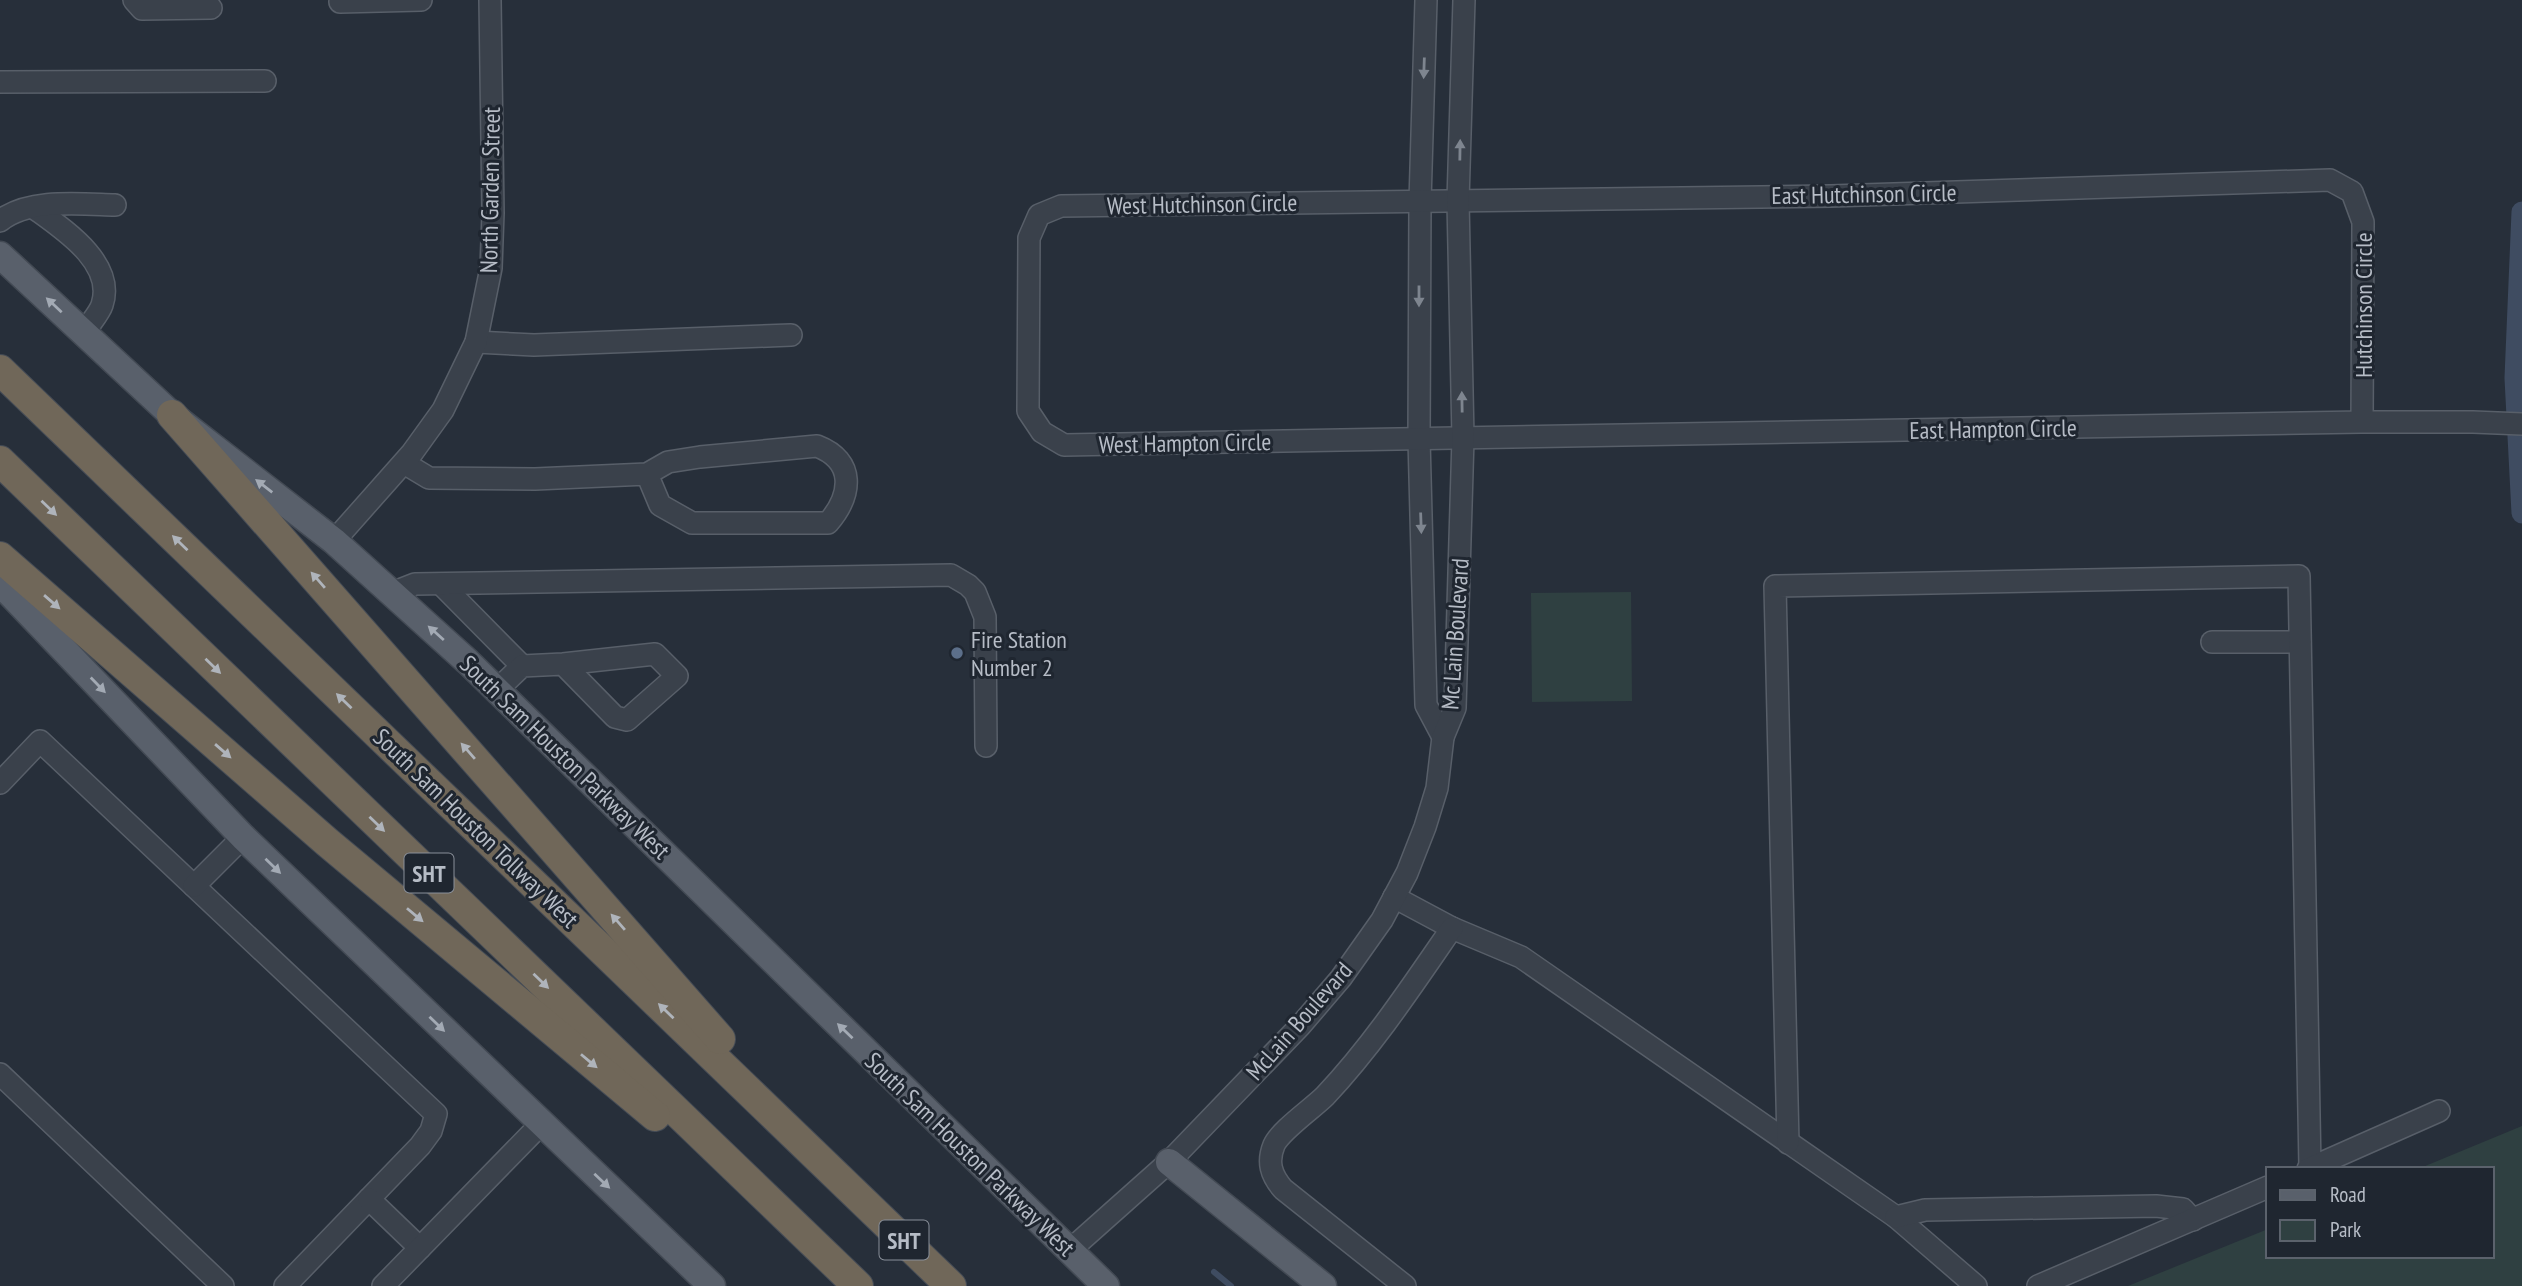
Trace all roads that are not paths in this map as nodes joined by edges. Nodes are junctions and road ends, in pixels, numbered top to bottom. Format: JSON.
{"nodes":[{"id":1,"x":134,"y":0,"type":"edge"},
{"id":2,"x":421,"y":0,"type":"edge"},
{"id":3,"x":490,"y":0,"type":"edge"},
{"id":4,"x":1426,"y":0,"type":"edge"},
{"id":5,"x":1464,"y":0,"type":"edge"},
{"id":6,"x":340,"y":2,"type":"dead end"},
{"id":7,"x":211,"y":8,"type":"dead end"},
{"id":8,"x":265,"y":81,"type":"dead end"},
{"id":9,"x":0,"y":82,"type":"edge"},
{"id":10,"x":2269,"y":182,"type":"joint"},
{"id":11,"x":1458,"y":201,"type":"junction"},
{"id":12,"x":1420,"y":202,"type":"junction"},
{"id":13,"x":115,"y":205,"type":"dead end"},
{"id":14,"x":34,"y":208,"type":"junction"},
{"id":15,"x":0,"y":221,"type":"edge"},
{"id":16,"x":0,"y":255,"type":"edge"},
{"id":17,"x":1030,"y":304,"type":"joint"},
{"id":18,"x":84,"y":333,"type":"junction"},
{"id":19,"x":791,"y":335,"type":"dead end"},
{"id":20,"x":476,"y":342,"type":"junction"},
{"id":21,"x":0,"y":370,"type":"edge"},
{"id":22,"x":172,"y":415,"type":"junction"},
{"id":23,"x":2362,"y":422,"type":"junction"},
{"id":24,"x":2522,"y":425,"type":"edge"},
{"id":25,"x":1463,"y":438,"type":"junction"},
{"id":26,"x":1419,"y":439,"type":"junction"},
{"id":27,"x":0,"y":461,"type":"edge"},
{"id":28,"x":404,"y":463,"type":"junction"},
{"id":29,"x":646,"y":474,"type":"junction"},
{"id":30,"x":334,"y":541,"type":"junction"},
{"id":31,"x":0,"y":558,"type":"edge"},
{"id":32,"x":0,"y":583,"type":"edge"},
{"id":33,"x":442,"y":584,"type":"junction"},
{"id":34,"x":392,"y":593,"type":"junction"},
{"id":35,"x":1458,"y":606,"type":"junction"},
{"id":36,"x":1424,"y":607,"type":"junction"},
{"id":37,"x":2212,"y":642,"type":"dead end"},
{"id":38,"x":2300,"y":642,"type":"junction"},
{"id":39,"x":563,"y":664,"type":"junction"},
{"id":40,"x":522,"y":666,"type":"junction"},
{"id":41,"x":497,"y":690,"type":"junction"},
{"id":42,"x":1443,"y":737,"type":"junction"},
{"id":43,"x":986,"y":746,"type":"dead end"},
{"id":44,"x":0,"y":783,"type":"edge"},
{"id":45,"x":243,"y":837,"type":"junction"},
{"id":46,"x":194,"y":886,"type":"junction"},
{"id":47,"x":1394,"y":897,"type":"junction"},
{"id":48,"x":1452,"y":928,"type":"junction"},
{"id":49,"x":0,"y":1074,"type":"edge"},
{"id":50,"x":2439,"y":1111,"type":"dead end"},
{"id":51,"x":541,"y":1124,"type":"junction"},
{"id":52,"x":1788,"y":1143,"type":"junction"},
{"id":53,"x":1169,"y":1162,"type":"junction"},
{"id":54,"x":2309,"y":1167,"type":"edge"},
{"id":55,"x":2311,"y":1167,"type":"edge"},
{"id":56,"x":2266,"y":1188,"type":"edge"},
{"id":57,"x":857,"y":1195,"type":"junction"},
{"id":58,"x":369,"y":1199,"type":"junction"},
{"id":59,"x":1896,"y":1217,"type":"junction"},
{"id":60,"x":2193,"y":1220,"type":"junction"},
{"id":61,"x":420,"y":1248,"type":"junction"},
{"id":62,"x":1069,"y":1251,"type":"junction"},
{"id":63,"x":857,"y":1285,"type":"edge"},
{"id":64,"x":223,"y":1286,"type":"edge"},
{"id":65,"x":285,"y":1286,"type":"edge"},
{"id":66,"x":383,"y":1286,"type":"edge"},
{"id":67,"x":712,"y":1286,"type":"edge"},
{"id":68,"x":951,"y":1286,"type":"edge"},
{"id":69,"x":1106,"y":1286,"type":"edge"},
{"id":70,"x":1323,"y":1286,"type":"edge"},
{"id":71,"x":1405,"y":1286,"type":"edge"},
{"id":72,"x":1976,"y":1286,"type":"edge"},
{"id":73,"x":2038,"y":1286,"type":"edge"}],
"edges":[{"from":1,"to":7,"type":"street"},
{"from":2,"to":6,"type":"street"},
{"from":3,"to":20,"type":"street","name":"North Garden Street"},
{"from":4,"to":12,"type":"street","name":"Mc Lain Boulevard","one_way":true},
{"from":11,"to":5,"type":"street","name":"Mc Lain Boulevard","one_way":true},
{"from":8,"to":9,"type":"street"},
{"from":10,"to":11,"type":"street","name":"East Hutchinson Circle"},
{"from":10,"to":23,"type":"street","name":"Hutchinson Circle"},
{"from":11,"to":12,"type":"street","name":"West Hutchinson Circle"},
{"from":25,"to":11,"type":"street","name":"Mc Lain Boulevard","one_way":true},
{"from":12,"to":17,"type":"street","name":"West Hutchinson Circle"},
{"from":12,"to":26,"type":"street","name":"Mc Lain Boulevard","one_way":true},
{"from":13,"to":14,"type":"street"},
{"from":14,"to":15,"type":"street"},
{"from":14,"to":18,"type":"street"},
{"from":18,"to":16,"type":"main road","name":"South Sam Houston Parkway West","one_way":true},
{"from":17,"to":26,"type":"street","name":"West Hampton Circle"},
{"from":18,"to":22,"type":"main road","name":"South Sam Houston Parkway West"},
{"from":19,"to":20,"type":"street"},
{"from":20,"to":28,"type":"street","name":"North Garden Street"},
{"from":57,"to":21,"type":"highway","name":"South Sam Houston Tollway West","number":"SHT","one_way":true},
{"from":30,"to":22,"type":"main road","name":"South Sam Houston Parkway West","one_way":true},
{"from":57,"to":22,"type":"highway","one_way":true},
{"from":23,"to":24,"type":"street","name":"East Hampton Circle"},
{"from":23,"to":25,"type":"street","name":"East Hampton Circle"},
{"from":25,"to":26,"type":"street","name":"West Hampton Circle"},
{"from":25,"to":35,"type":"street","name":"Mc Lain Boulevard"},
{"from":26,"to":36,"type":"street","name":"Mc Lain Boulevard","one_way":true},
{"from":27,"to":63,"type":"highway","number":"SHT","one_way":true},
{"from":28,"to":29,"type":"street"},
{"from":28,"to":30,"type":"street","name":"North Garden Street"},
{"from":29,"to":29,"type":"street"},
{"from":30,"to":34,"type":"main road","name":"South Sam Houston Parkway West"},
{"from":31,"to":63,"type":"highway","one_way":true},
{"from":32,"to":45,"type":"main road","one_way":true},
{"from":33,"to":34,"type":"street"},
{"from":33,"to":40,"type":"street"},
{"from":33,"to":43,"type":"street"},
{"from":41,"to":34,"type":"main road","name":"South Sam Houston Parkway West","one_way":true},
{"from":35,"to":36,"type":"street"},
{"from":35,"to":42,"type":"street","name":"Mc Lain Boulevard"},
{"from":36,"to":42,"type":"street","name":"Mc Lain Boulevard"},
{"from":37,"to":38,"type":"street"},
{"from":38,"to":52,"type":"street"},
{"from":38,"to":54,"type":"street"},
{"from":39,"to":39,"type":"street"},
{"from":39,"to":40,"type":"street"},
{"from":40,"to":41,"type":"street"},
{"from":62,"to":41,"type":"main road","name":"South Sam Houston Parkway West","one_way":true},
{"from":42,"to":47,"type":"street","name":"McLain Boulevard"},
{"from":44,"to":46,"type":"street"},
{"from":45,"to":46,"type":"street"},
{"from":45,"to":51,"type":"main road","one_way":true},
{"from":46,"to":58,"type":"street"},
{"from":47,"to":48,"type":"street"},
{"from":47,"to":53,"type":"street","name":"McLain Boulevard"},
{"from":48,"to":52,"type":"street"},
{"from":48,"to":71,"type":"street"},
{"from":49,"to":64,"type":"street"},
{"from":50,"to":55,"type":"street"},
{"from":51,"to":61,"type":"street"},
{"from":51,"to":67,"type":"main road","one_way":true},
{"from":52,"to":59,"type":"street"},
{"from":53,"to":62,"type":"street","name":"McLain Boulevard"},
{"from":53,"to":70,"type":"main road"},
{"from":56,"to":60,"type":"street"},
{"from":57,"to":68,"type":"highway","name":"South Sam Houston Tollway West","number":"SHT"},
{"from":58,"to":61,"type":"street"},
{"from":58,"to":65,"type":"street"},
{"from":59,"to":60,"type":"street"},
{"from":59,"to":72,"type":"street"},
{"from":60,"to":73,"type":"street"},
{"from":61,"to":66,"type":"street"},
{"from":62,"to":69,"type":"main road","name":"South Sam Houston Parkway West"}]}
